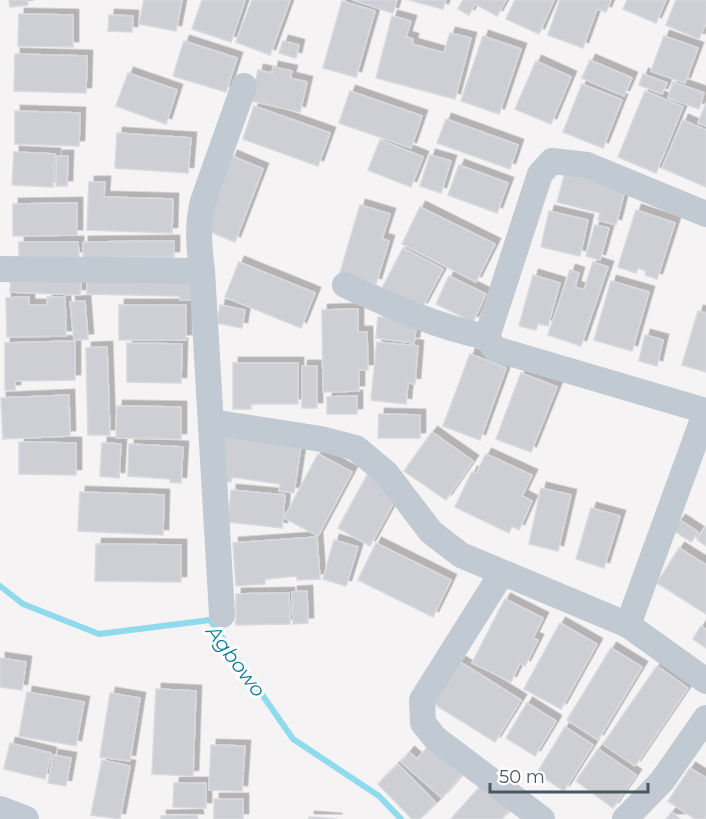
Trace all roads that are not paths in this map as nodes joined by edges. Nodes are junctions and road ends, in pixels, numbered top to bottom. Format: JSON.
{"nodes":[{"id":1,"x":244,"y":86,"type":"dead end"},
{"id":2,"x":706,"y":214,"type":"edge"},
{"id":3,"x":0,"y":269,"type":"edge"},
{"id":4,"x":202,"y":271,"type":"junction"},
{"id":5,"x":345,"y":285,"type":"dead end"},
{"id":6,"x":487,"y":337,"type":"junction"},
{"id":7,"x":706,"y":411,"type":"edge"},
{"id":8,"x":211,"y":422,"type":"junction"},
{"id":9,"x":502,"y":573,"type":"junction"},
{"id":10,"x":222,"y":615,"type":"dead end"},
{"id":11,"x":628,"y":625,"type":"junction"},
{"id":12,"x":706,"y":681,"type":"edge"},
{"id":13,"x":706,"y":718,"type":"edge"},
{"id":14,"x":0,"y":809,"type":"edge"},
{"id":15,"x":26,"y":819,"type":"edge"},
{"id":16,"x":542,"y":819,"type":"edge"},
{"id":17,"x":625,"y":819,"type":"edge"}],
"edges":[{"from":1,"to":4,"type":"street"},
{"from":2,"to":6,"type":"street"},
{"from":3,"to":4,"type":"street"},
{"from":4,"to":8,"type":"street"},
{"from":5,"to":6,"type":"street"},
{"from":6,"to":7,"type":"street"},
{"from":7,"to":11,"type":"street"},
{"from":8,"to":9,"type":"street"},
{"from":8,"to":10,"type":"street"},
{"from":9,"to":11,"type":"street"},
{"from":9,"to":16,"type":"street"},
{"from":11,"to":12,"type":"street"},
{"from":13,"to":17,"type":"street"},
{"from":14,"to":15,"type":"street"}]}
